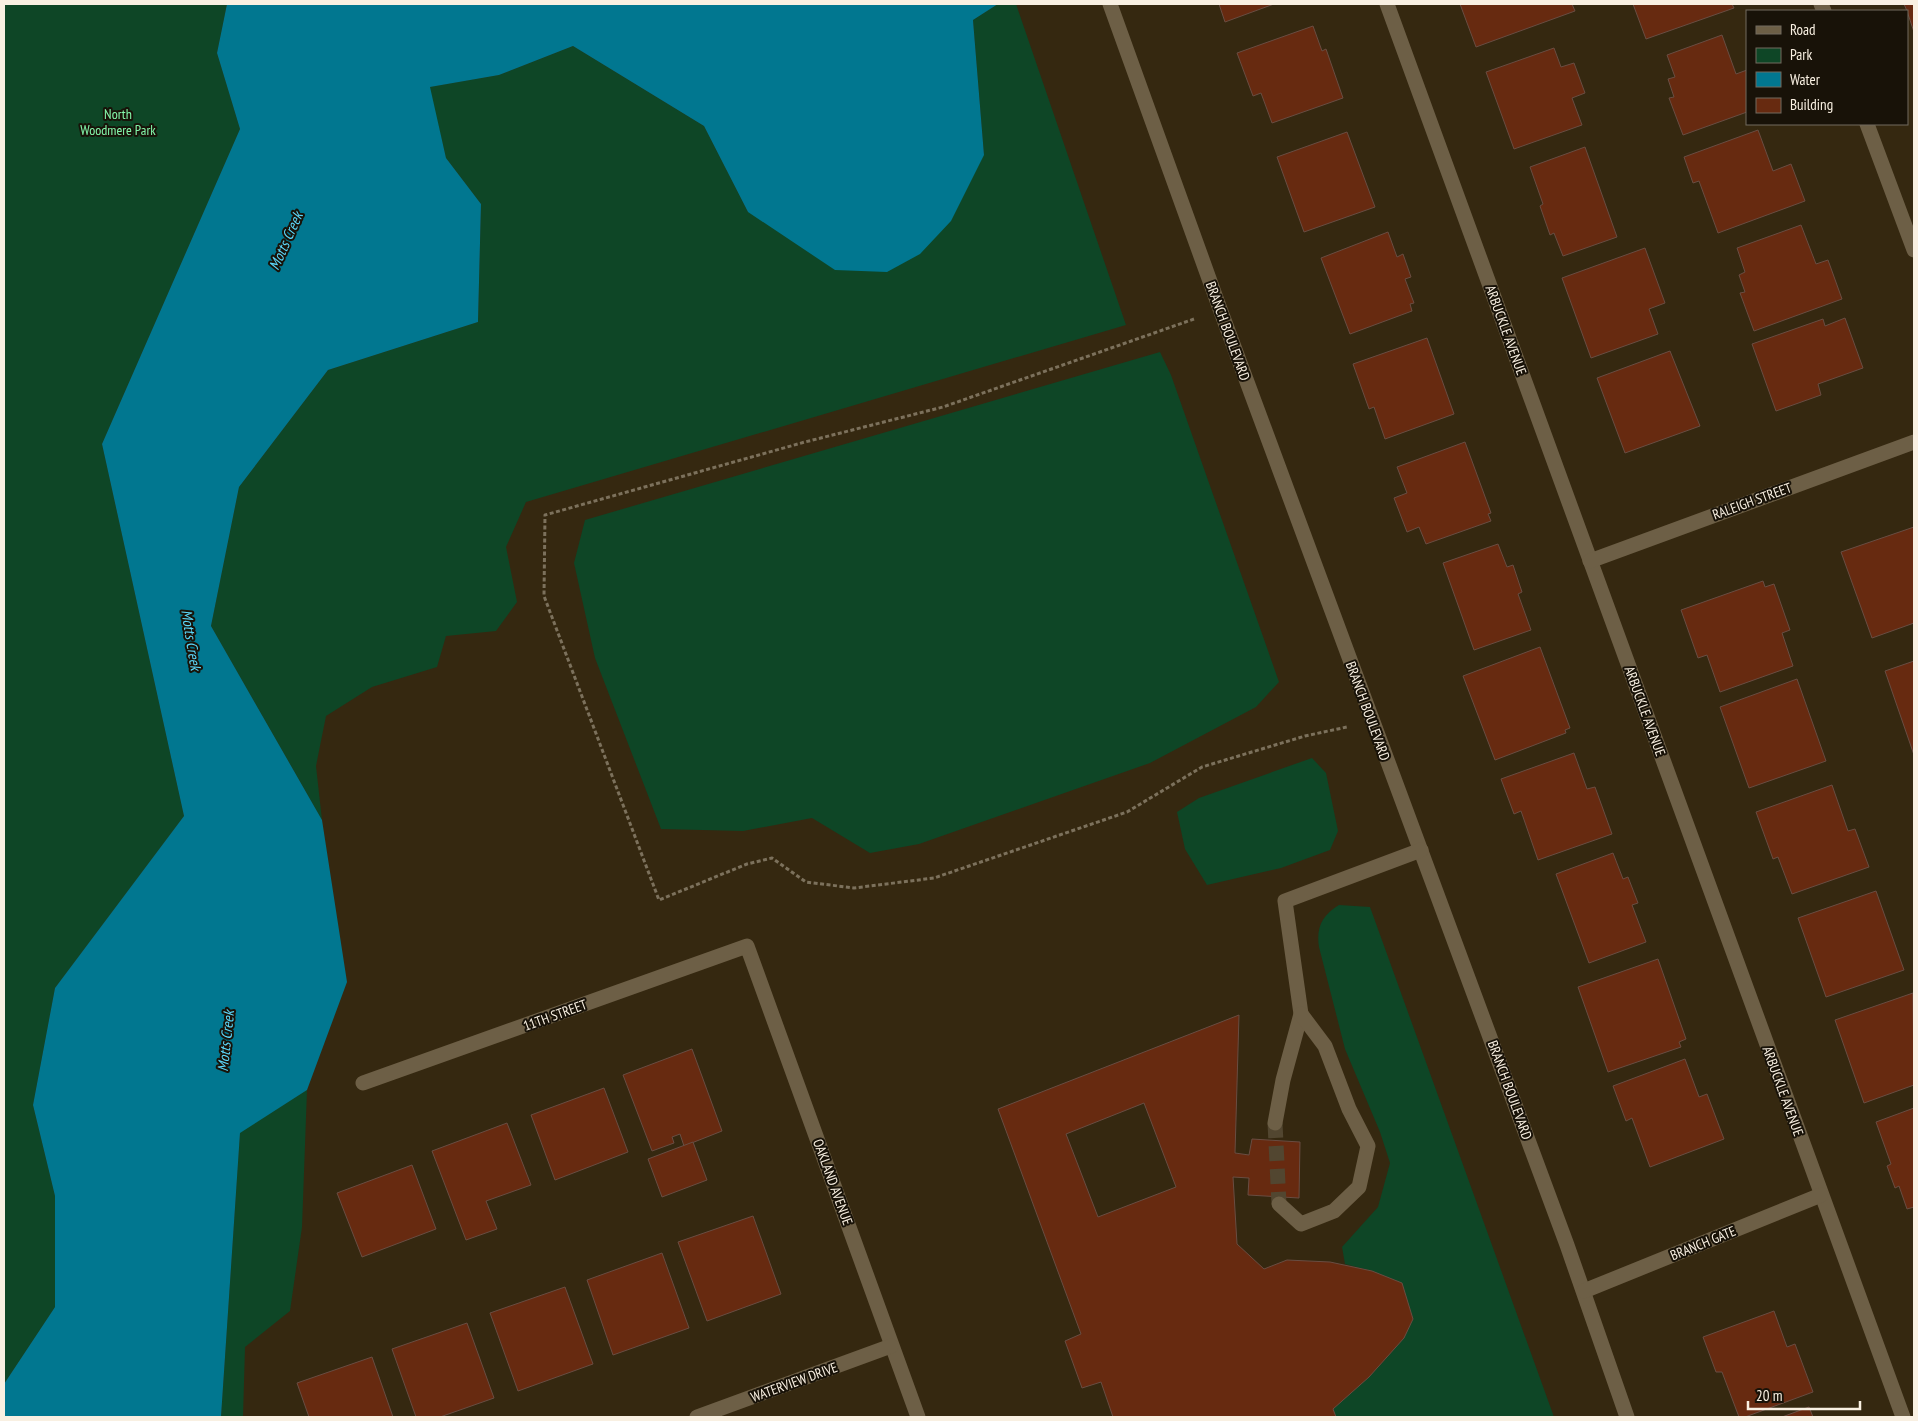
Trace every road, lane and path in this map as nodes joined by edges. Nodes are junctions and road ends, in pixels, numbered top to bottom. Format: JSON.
{"nodes":[{"id":1,"x":1110,"y":4,"type":"edge"},
{"id":2,"x":1387,"y":4,"type":"edge"},
{"id":3,"x":1867,"y":125,"type":"edge"},
{"id":4,"x":1914,"y":250,"type":"edge"},
{"id":5,"x":1220,"y":309,"type":"junction"},
{"id":6,"x":1914,"y":442,"type":"edge"},
{"id":7,"x":1590,"y":560,"type":"junction"},
{"id":8,"x":1372,"y":722,"type":"junction"},
{"id":9,"x":1421,"y":850,"type":"junction"},
{"id":10,"x":747,"y":946,"type":"joint"},
{"id":11,"x":1301,"y":1014,"type":"junction"},
{"id":12,"x":363,"y":1083,"type":"dead end"},
{"id":13,"x":1275,"y":1123,"type":"tunnel mouth"},
{"id":14,"x":1821,"y":1195,"type":"junction"},
{"id":15,"x":1279,"y":1204,"type":"tunnel mouth"},
{"id":16,"x":1584,"y":1291,"type":"junction"},
{"id":17,"x":891,"y":1346,"type":"junction"},
{"id":18,"x":696,"y":1417,"type":"edge"},
{"id":19,"x":918,"y":1417,"type":"edge"},
{"id":20,"x":1627,"y":1417,"type":"edge"},
{"id":21,"x":1903,"y":1417,"type":"edge"}],
"edges":[{"from":1,"to":5,"type":"street","name":"BRANCH BOULEVARD"},
{"from":2,"to":7,"type":"street","name":"ARBUCKLE AVENUE"},
{"from":3,"to":4,"type":"street"},
{"from":5,"to":8,"type":"street","name":"BRANCH BOULEVARD"},
{"from":5,"to":8,"type":"path"},
{"from":6,"to":7,"type":"street","name":"RALEIGH STREET"},
{"from":7,"to":14,"type":"street","name":"ARBUCKLE AVENUE"},
{"from":8,"to":9,"type":"street","name":"BRANCH BOULEVARD"},
{"from":9,"to":11,"type":"street"},
{"from":9,"to":16,"type":"street","name":"BRANCH BOULEVARD"},
{"from":10,"to":12,"type":"street","name":"11TH STREET"},
{"from":10,"to":17,"type":"street","name":"OAKLAND AVENUE"},
{"from":11,"to":13,"type":"street"},
{"from":11,"to":15,"type":"street"},
{"from":14,"to":16,"type":"street","name":"BRANCH GATE"},
{"from":14,"to":21,"type":"street","name":"ARBUCKLE AVENUE"},
{"from":16,"to":20,"type":"street","name":"BRANCH BOULEVARD"},
{"from":17,"to":18,"type":"street","name":"WATERVIEW DRIVE"},
{"from":17,"to":19,"type":"street","name":"OAKLAND AVENUE"}]}
